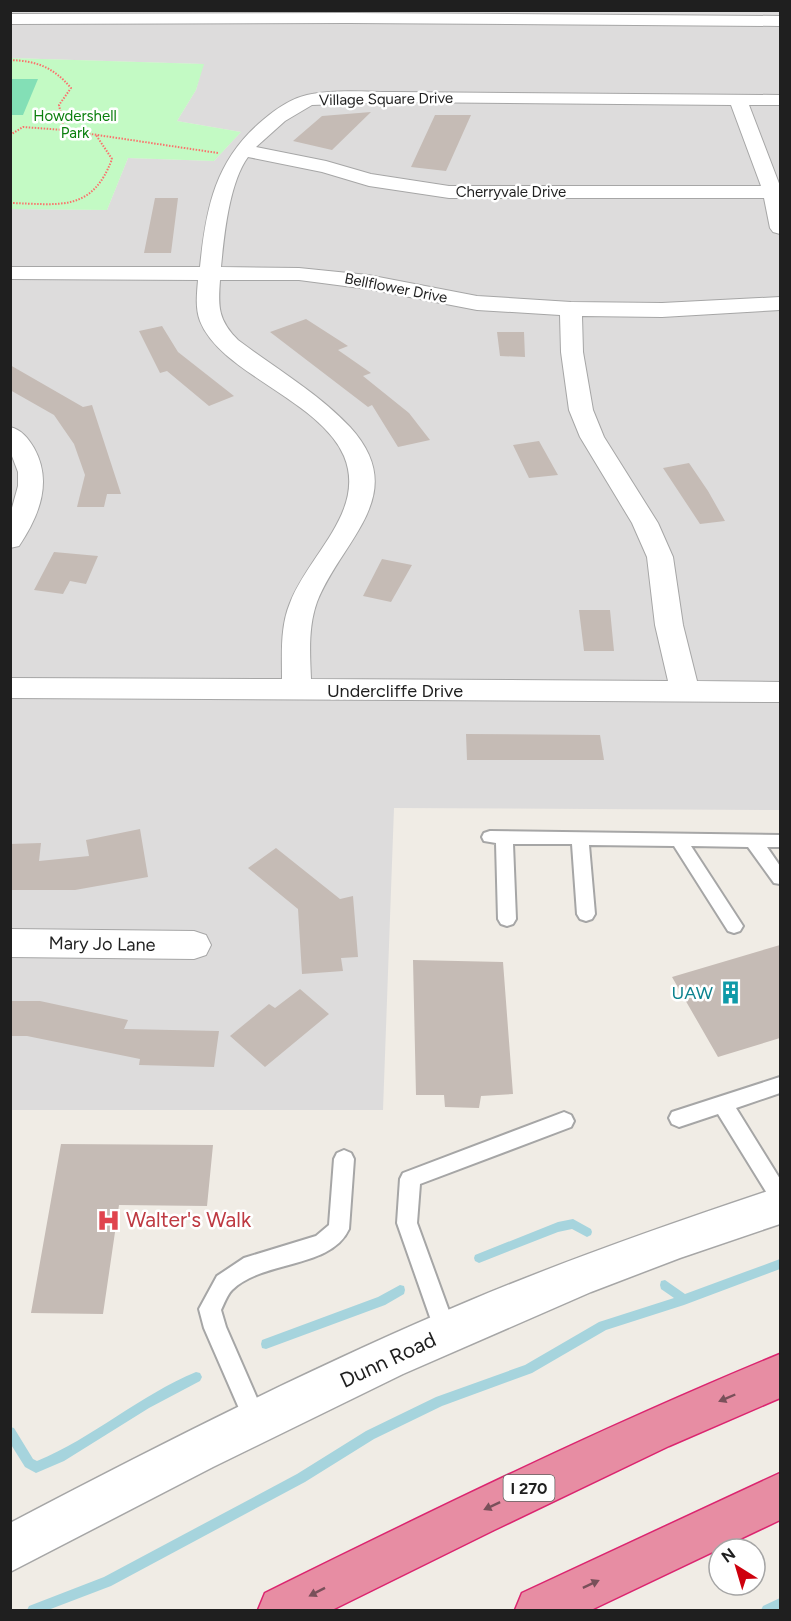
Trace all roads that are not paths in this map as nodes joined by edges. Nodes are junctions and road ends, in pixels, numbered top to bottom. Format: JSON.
{"nodes":[{"id":1,"x":354,"y":14,"type":"edge"},
{"id":2,"x":184,"y":15,"type":"edge"},
{"id":3,"x":10,"y":19,"type":"edge"},
{"id":4,"x":780,"y":21,"type":"edge"},
{"id":5,"x":738,"y":100,"type":"junction"},
{"id":6,"x":780,"y":100,"type":"edge"},
{"id":7,"x":242,"y":154,"type":"junction"},
{"id":8,"x":776,"y":192,"type":"edge"},
{"id":9,"x":780,"y":228,"type":"edge"},
{"id":10,"x":10,"y":273,"type":"edge"},
{"id":11,"x":208,"y":274,"type":"junction"},
{"id":12,"x":780,"y":303,"type":"edge"},
{"id":13,"x":571,"y":309,"type":"junction"},
{"id":14,"x":10,"y":434,"type":"edge"},
{"id":15,"x":10,"y":540,"type":"edge"},
{"id":16,"x":10,"y":688,"type":"edge"},
{"id":17,"x":297,"y":690,"type":"junction"},
{"id":18,"x":685,"y":692,"type":"junction"},
{"id":19,"x":780,"y":692,"type":"edge"},
{"id":20,"x":580,"y":838,"type":"junction"},
{"id":21,"x":678,"y":839,"type":"junction"},
{"id":22,"x":752,"y":840,"type":"junction"},
{"id":23,"x":780,"y":841,"type":"edge"},
{"id":24,"x":780,"y":878,"type":"edge"},
{"id":25,"x":586,"y":914,"type":"dead end"},
{"id":26,"x":507,"y":919,"type":"dead end"},
{"id":27,"x":734,"y":927,"type":"dead end"},
{"id":28,"x":10,"y":943,"type":"edge"},
{"id":29,"x":194,"y":945,"type":"dead end"},
{"id":30,"x":780,"y":1085,"type":"edge"},
{"id":31,"x":723,"y":1104,"type":"junction"},
{"id":32,"x":679,"y":1118,"type":"dead end"},
{"id":33,"x":564,"y":1121,"type":"dead end"},
{"id":34,"x":344,"y":1160,"type":"dead end"},
{"id":35,"x":780,"y":1196,"type":"edge"},
{"id":36,"x":780,"y":1206,"type":"edge"},
{"id":37,"x":446,"y":1333,"type":"junction"},
{"id":38,"x":780,"y":1376,"type":"edge"},
{"id":39,"x":256,"y":1422,"type":"junction"},
{"id":40,"x":780,"y":1496,"type":"edge"},
{"id":41,"x":10,"y":1549,"type":"edge"},
{"id":42,"x":282,"y":1611,"type":"edge"},
{"id":43,"x":539,"y":1611,"type":"edge"}],
"edges":[{"from":1,"to":2,"type":"street"},
{"from":1,"to":4,"type":"street"},
{"from":2,"to":3,"type":"street"},
{"from":5,"to":6,"type":"street","name":"Village Square Drive"},
{"from":5,"to":7,"type":"street","name":"Village Square Drive"},
{"from":5,"to":8,"type":"street"},
{"from":7,"to":8,"type":"street","name":"Cherryvale Drive"},
{"from":7,"to":11,"type":"street","name":"Village Square Drive"},
{"from":8,"to":9,"type":"street"},
{"from":10,"to":11,"type":"street","name":"Bellflower Drive"},
{"from":11,"to":13,"type":"street","name":"Bellflower Drive"},
{"from":11,"to":17,"type":"street","name":"Village Square Drive"},
{"from":12,"to":13,"type":"street","name":"Bellflower Drive"},
{"from":13,"to":18,"type":"street"},
{"from":14,"to":15,"type":"street"},
{"from":16,"to":17,"type":"street","name":"Undercliffe Drive"},
{"from":17,"to":18,"type":"street","name":"Undercliffe Drive"},
{"from":18,"to":19,"type":"street","name":"Undercliffe Drive"},
{"from":20,"to":21,"type":"lane"},
{"from":20,"to":25,"type":"lane"},
{"from":20,"to":26,"type":"lane"},
{"from":21,"to":22,"type":"lane"},
{"from":21,"to":27,"type":"lane"},
{"from":22,"to":23,"type":"lane"},
{"from":22,"to":24,"type":"lane"},
{"from":28,"to":29,"type":"street","name":"Mary Jo Lane"},
{"from":30,"to":31,"type":"lane"},
{"from":31,"to":32,"type":"lane"},
{"from":31,"to":35,"type":"lane"},
{"from":33,"to":37,"type":"lane"},
{"from":34,"to":39,"type":"lane"},
{"from":36,"to":37,"type":"street","name":"Dunn Road"},
{"from":37,"to":39,"type":"street","name":"Dunn Road"},
{"from":38,"to":42,"type":"highway","number":"I 270","one_way":true},
{"from":39,"to":41,"type":"street","name":"Dunn Road"},
{"from":43,"to":40,"type":"highway","one_way":true}]}
